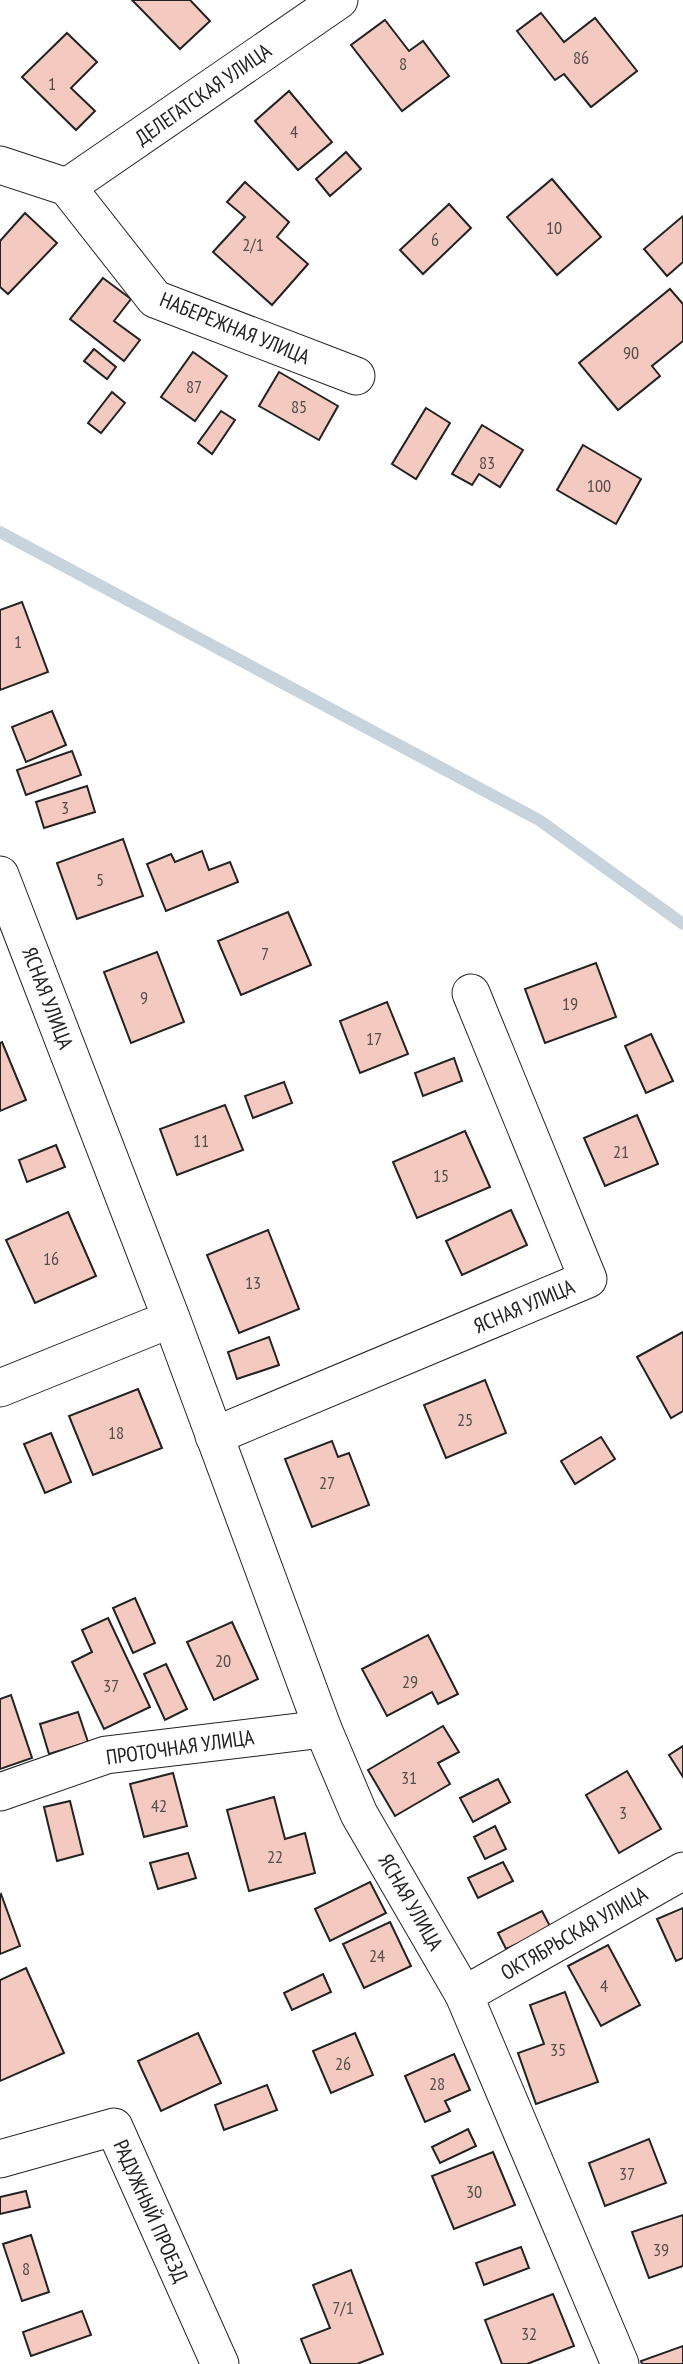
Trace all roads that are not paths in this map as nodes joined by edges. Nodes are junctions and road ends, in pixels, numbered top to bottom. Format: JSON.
{"nodes":[{"id":1,"x":339,"y":0,"type":"edge"},
{"id":2,"x":0,"y":165,"type":"edge"},
{"id":3,"x":67,"y":187,"type":"junction"},
{"id":4,"x":356,"y":376,"type":"dead end"},
{"id":5,"x":0,"y":875,"type":"edge"},
{"id":6,"x":471,"y":992,"type":"dead end"},
{"id":7,"x":151,"y":1327,"type":"dead end"},
{"id":8,"x":0,"y":1388,"type":"edge"},
{"id":9,"x":214,"y":1436,"type":"junction"},
{"id":10,"x":323,"y":1729,"type":"junction"},
{"id":11,"x":0,"y":1792,"type":"edge"},
{"id":12,"x":683,"y":1871,"type":"edge"},
{"id":13,"x":464,"y":1995,"type":"junction"},
{"id":14,"x":0,"y":2160,"type":"edge"},
{"id":15,"x":220,"y":2364,"type":"edge"},
{"id":16,"x":620,"y":2364,"type":"edge"}],
"edges":[{"from":1,"to":3,"type":"street","name":"ДЕЛЕГАТСКАЯ УЛИЦА"},
{"from":2,"to":3,"type":"street"},
{"from":3,"to":4,"type":"street","name":"НАБЕРЕЖНАЯ УЛИЦА"},
{"from":5,"to":9,"type":"street","name":"ЯСНАЯ УЛИЦА"},
{"from":6,"to":9,"type":"street","name":"ЯСНАЯ УЛИЦА"},
{"from":7,"to":8,"type":"street"},
{"from":9,"to":10,"type":"street","name":"ЯСНАЯ УЛИЦА"},
{"from":10,"to":11,"type":"street","name":"ПРОТОЧНАЯ УЛИЦА"},
{"from":10,"to":13,"type":"street","name":"ЯСНАЯ УЛИЦА"},
{"from":12,"to":13,"type":"street","name":"ОКТЯБРЬСКАЯ УЛИЦА"},
{"from":13,"to":16,"type":"street","name":"ЯСНАЯ УЛИЦА"},
{"from":14,"to":15,"type":"street","name":"РАДУЖНЫЙ ПРОЕЗД"}]}
